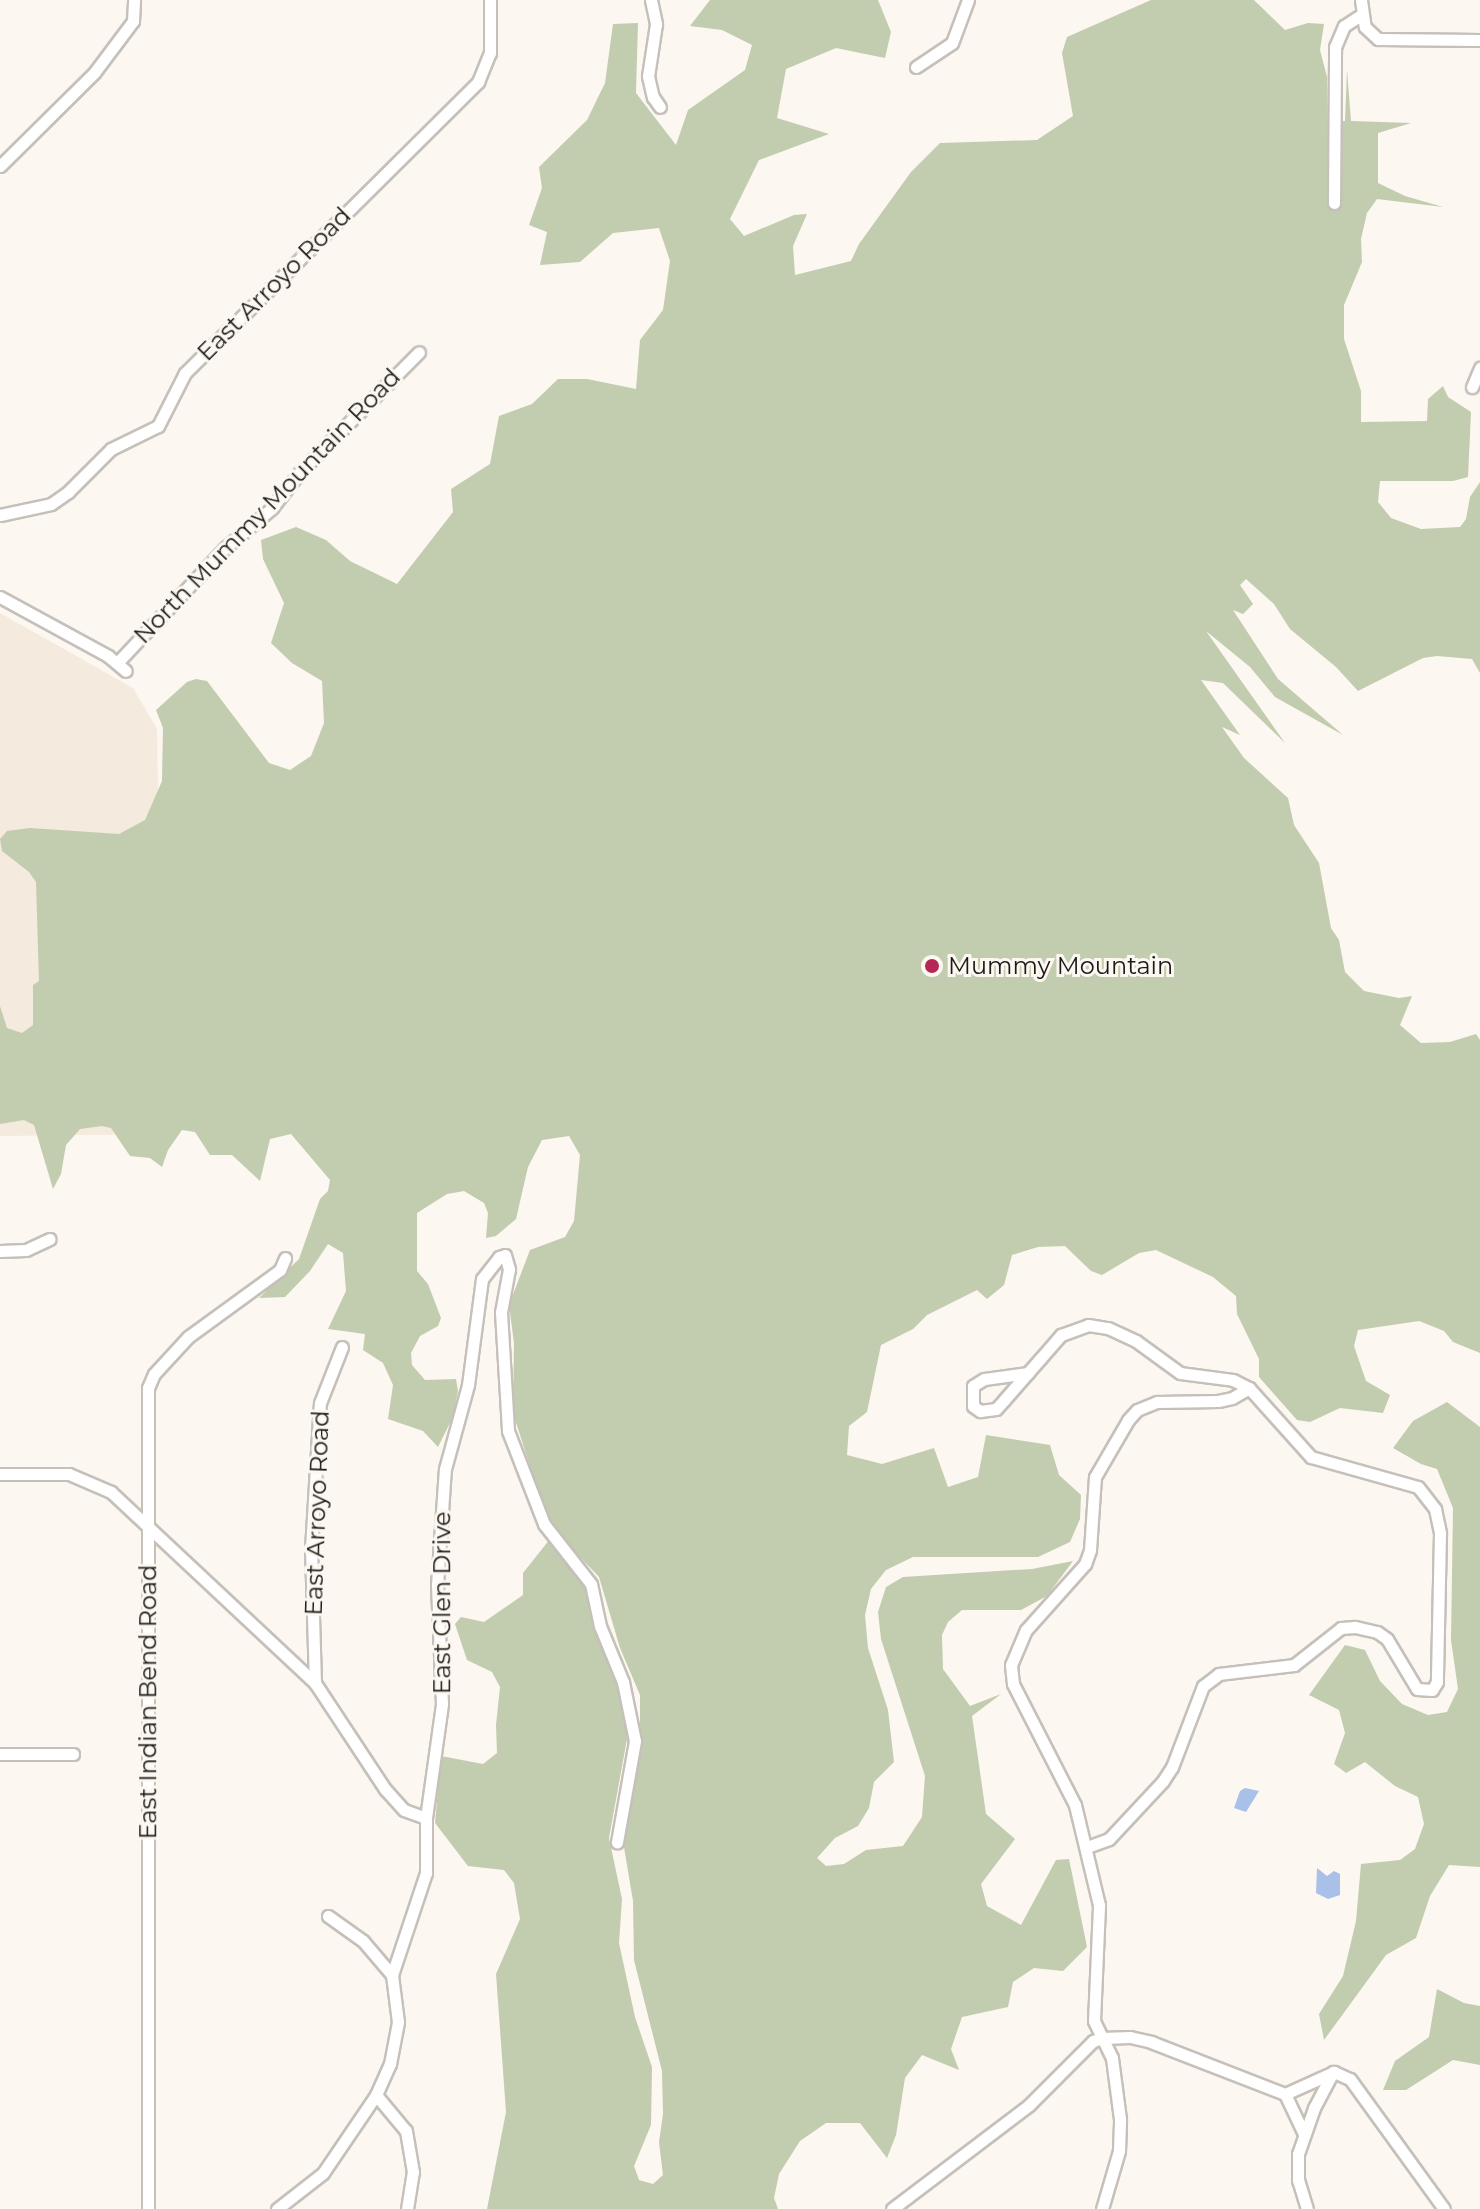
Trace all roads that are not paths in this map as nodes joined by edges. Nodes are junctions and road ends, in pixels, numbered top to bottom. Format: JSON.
{"nodes":[{"id":1,"x":134,"y":0,"type":"edge"},
{"id":2,"x":490,"y":0,"type":"edge"},
{"id":3,"x":651,"y":0,"type":"edge"},
{"id":4,"x":968,"y":0,"type":"edge"},
{"id":5,"x":1361,"y":0,"type":"edge"},
{"id":6,"x":1361,"y":15,"type":"junction"},
{"id":7,"x":1480,"y":40,"type":"edge"},
{"id":8,"x":916,"y":67,"type":"dead end"},
{"id":9,"x":660,"y":107,"type":"dead end"},
{"id":10,"x":0,"y":166,"type":"edge"},
{"id":11,"x":1334,"y":203,"type":"dead end"},
{"id":12,"x":419,"y":352,"type":"dead end"},
{"id":13,"x":1480,"y":368,"type":"edge"},
{"id":14,"x":1472,"y":387,"type":"dead end"},
{"id":15,"x":0,"y":515,"type":"edge"},
{"id":16,"x":0,"y":597,"type":"edge"},
{"id":17,"x":50,"y":1239,"type":"dead end"},
{"id":18,"x":0,"y":1251,"type":"edge"},
{"id":19,"x":285,"y":1258,"type":"dead end"},
{"id":20,"x":342,"y":1347,"type":"dead end"},
{"id":21,"x":1028,"y":1373,"type":"junction"},
{"id":22,"x":1249,"y":1388,"type":"junction"},
{"id":23,"x":0,"y":1474,"type":"edge"},
{"id":24,"x":146,"y":1525,"type":"junction"},
{"id":25,"x":315,"y":1683,"type":"junction"},
{"id":26,"x":0,"y":1754,"type":"edge"},
{"id":27,"x":73,"y":1754,"type":"dead end"},
{"id":28,"x":426,"y":1818,"type":"junction"},
{"id":29,"x":617,"y":1842,"type":"dead end"},
{"id":30,"x":1087,"y":1847,"type":"junction"},
{"id":31,"x":328,"y":1916,"type":"dead end"},
{"id":32,"x":392,"y":1975,"type":"junction"},
{"id":33,"x":1102,"y":2038,"type":"junction"},
{"id":34,"x":1334,"y":2072,"type":"junction"},
{"id":35,"x":1285,"y":2094,"type":"junction"},
{"id":36,"x":376,"y":2095,"type":"junction"},
{"id":37,"x":1304,"y":2134,"type":"junction"},
{"id":38,"x":148,"y":2209,"type":"edge"},
{"id":39,"x":277,"y":2209,"type":"edge"},
{"id":40,"x":407,"y":2209,"type":"edge"},
{"id":41,"x":892,"y":2209,"type":"edge"},
{"id":42,"x":1102,"y":2209,"type":"edge"},
{"id":43,"x":1307,"y":2209,"type":"edge"},
{"id":44,"x":1444,"y":2209,"type":"edge"}],
"edges":[{"from":1,"to":10,"type":"street"},
{"from":2,"to":15,"type":"street","name":"East Arroyo Road"},
{"from":3,"to":9,"type":"street"},
{"from":4,"to":8,"type":"street"},
{"from":5,"to":6,"type":"street"},
{"from":6,"to":7,"type":"street"},
{"from":6,"to":11,"type":"street"},
{"from":12,"to":16,"type":"street","name":"North Mummy Mountain Road"},
{"from":13,"to":14,"type":"street"},
{"from":17,"to":18,"type":"street"},
{"from":19,"to":24,"type":"street","name":"East Indian Bend Road"},
{"from":20,"to":25,"type":"street","name":"East Arroyo Road"},
{"from":21,"to":21,"type":"street"},
{"from":21,"to":22,"type":"street"},
{"from":22,"to":30,"type":"street"},
{"from":22,"to":30,"type":"street"},
{"from":23,"to":24,"type":"street"},
{"from":24,"to":25,"type":"street"},
{"from":24,"to":38,"type":"street","name":"East Indian Bend Road"},
{"from":25,"to":28,"type":"street"},
{"from":26,"to":27,"type":"street"},
{"from":28,"to":29,"type":"street","name":"East Glen Drive"},
{"from":28,"to":32,"type":"street","name":"East Glen Drive"},
{"from":30,"to":33,"type":"street"},
{"from":31,"to":32,"type":"street"},
{"from":32,"to":36,"type":"street","name":"East Glen Drive"},
{"from":33,"to":35,"type":"street"},
{"from":33,"to":41,"type":"street"},
{"from":33,"to":42,"type":"street"},
{"from":34,"to":35,"type":"street"},
{"from":34,"to":37,"type":"street"},
{"from":34,"to":44,"type":"street"},
{"from":35,"to":37,"type":"street"},
{"from":36,"to":39,"type":"street","name":"East Glen Drive"},
{"from":36,"to":40,"type":"street"},
{"from":37,"to":43,"type":"street"}]}
